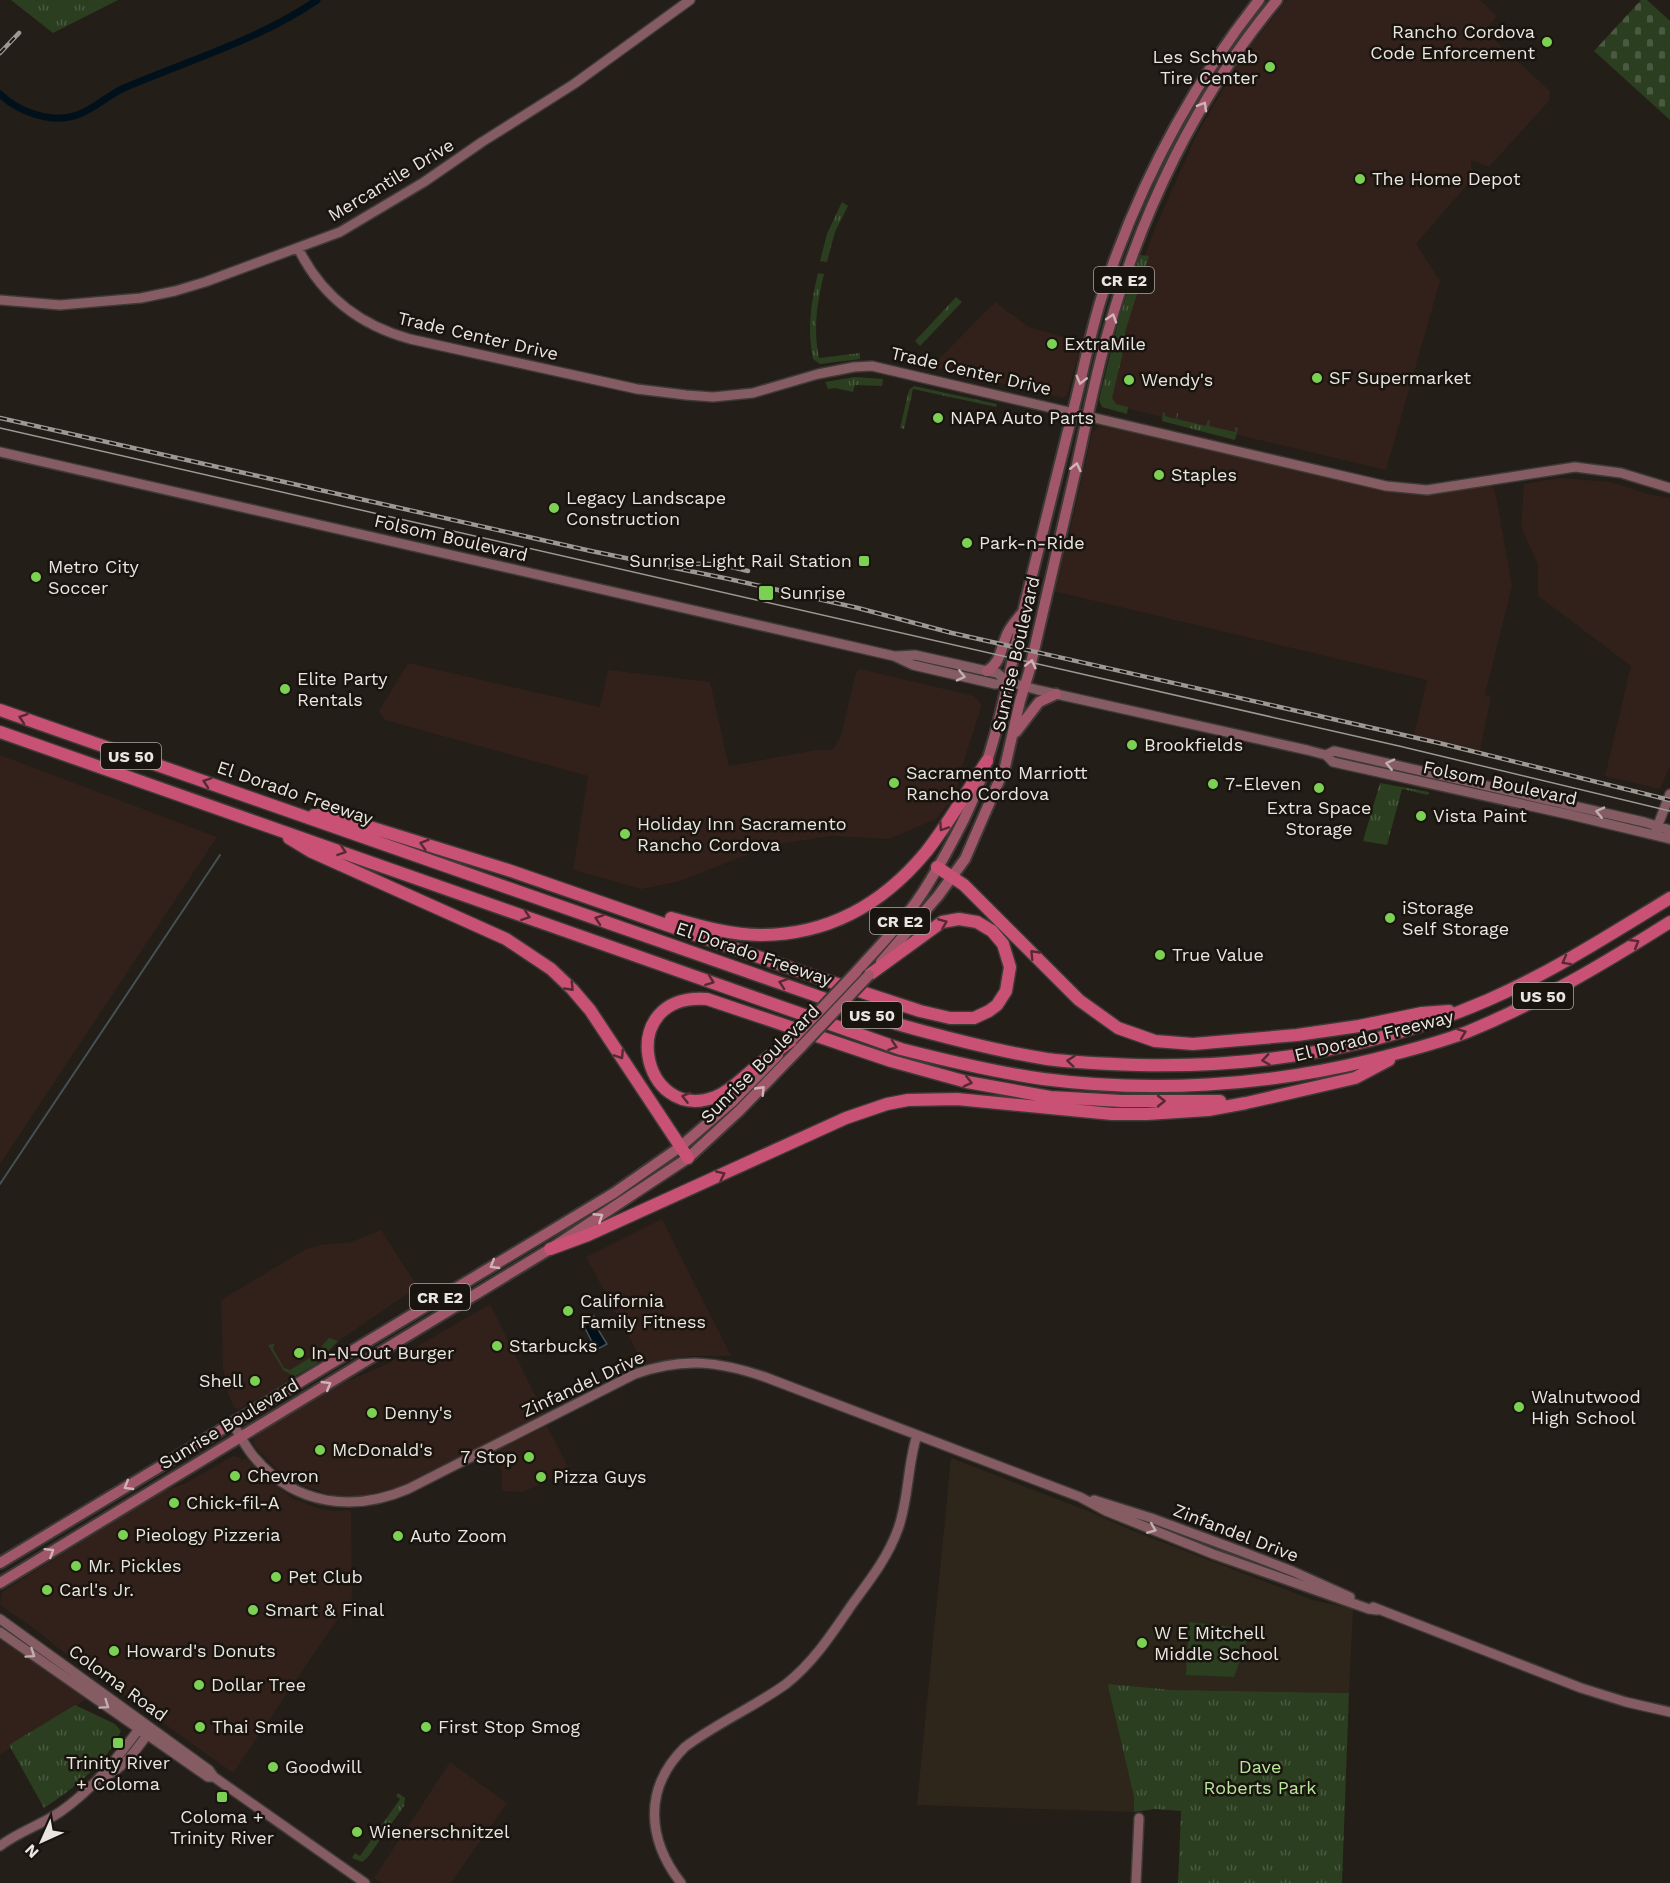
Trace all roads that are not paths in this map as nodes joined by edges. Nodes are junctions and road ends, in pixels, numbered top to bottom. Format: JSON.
{"nodes":[{"id":1,"x":690,"y":0,"type":"edge"},
{"id":2,"x":1261,"y":0,"type":"edge"},
{"id":3,"x":1277,"y":0,"type":"edge"},
{"id":4,"x":1257,"y":25,"type":"junction"},
{"id":5,"x":1178,"y":120,"type":"junction"},
{"id":6,"x":1166,"y":141,"type":"junction"},
{"id":7,"x":1179,"y":151,"type":"junction"},
{"id":8,"x":1138,"y":242,"type":"junction"},
{"id":9,"x":298,"y":248,"type":"junction"},
{"id":10,"x":0,"y":300,"type":"edge"},
{"id":11,"x":1073,"y":412,"type":"junction"},
{"id":12,"x":1088,"y":415,"type":"junction"},
{"id":13,"x":0,"y":452,"type":"edge"},
{"id":14,"x":1670,"y":488,"type":"edge"},
{"id":15,"x":1023,"y":612,"type":"junction"},
{"id":16,"x":894,"y":656,"type":"junction"},
{"id":17,"x":987,"y":671,"type":"junction"},
{"id":18,"x":1008,"y":682,"type":"junction"},
{"id":19,"x":1025,"y":686,"type":"junction"},
{"id":20,"x":1056,"y":694,"type":"junction"},
{"id":21,"x":0,"y":710,"type":"edge"},
{"id":22,"x":0,"y":732,"type":"edge"},
{"id":23,"x":1013,"y":737,"type":"junction"},
{"id":24,"x":1326,"y":755,"type":"junction"},
{"id":25,"x":987,"y":761,"type":"junction"},
{"id":26,"x":1479,"y":785,"type":"junction"},
{"id":27,"x":1452,"y":787,"type":"junction"},
{"id":28,"x":1670,"y":794,"type":"edge"},
{"id":29,"x":301,"y":814,"type":"junction"},
{"id":30,"x":1656,"y":830,"type":"junction"},
{"id":31,"x":1670,"y":830,"type":"edge"},
{"id":32,"x":286,"y":834,"type":"junction"},
{"id":33,"x":1670,"y":839,"type":"edge"},
{"id":34,"x":937,"y":867,"type":"junction"},
{"id":35,"x":953,"y":877,"type":"junction"},
{"id":36,"x":588,"y":897,"type":"junction"},
{"id":37,"x":1670,"y":898,"type":"edge"},
{"id":38,"x":1670,"y":922,"type":"edge"},
{"id":39,"x":863,"y":973,"type":"junction"},
{"id":40,"x":1465,"y":1010,"type":"junction"},
{"id":41,"x":797,"y":1043,"type":"junction"},
{"id":42,"x":1406,"y":1051,"type":"junction"},
{"id":43,"x":1263,"y":1099,"type":"junction"},
{"id":44,"x":680,"y":1147,"type":"junction"},
{"id":45,"x":688,"y":1158,"type":"junction"},
{"id":46,"x":550,"y":1249,"type":"junction"},
{"id":47,"x":232,"y":1423,"type":"junction"},
{"id":48,"x":917,"y":1436,"type":"junction"},
{"id":49,"x":241,"y":1437,"type":"junction"},
{"id":50,"x":0,"y":1563,"type":"edge"},
{"id":51,"x":0,"y":1583,"type":"edge"},
{"id":52,"x":0,"y":1619,"type":"edge"},
{"id":53,"x":0,"y":1632,"type":"edge"},
{"id":54,"x":1670,"y":1712,"type":"edge"},
{"id":55,"x":143,"y":1726,"type":"junction"},
{"id":56,"x":147,"y":1735,"type":"junction"},
{"id":57,"x":214,"y":1777,"type":"junction"},
{"id":58,"x":100,"y":1779,"type":"junction"},
{"id":59,"x":1139,"y":1818,"type":"dead end"},
{"id":60,"x":0,"y":1846,"type":"edge"},
{"id":61,"x":366,"y":1883,"type":"edge"},
{"id":62,"x":681,"y":1883,"type":"edge"},
{"id":63,"x":1136,"y":1883,"type":"edge"}],
"edges":[{"from":1,"to":9,"type":"street","name":"Mercantile Drive"},
{"from":2,"to":4,"type":"main road"},
{"from":2,"to":5,"type":"main road","name":"Sunrise Boulevard","number":"CR E2"},
{"from":3,"to":4,"type":"main road","name":"Sunrise Boulevard","number":"CR E2"},
{"from":7,"to":4,"type":"main road","name":"Sunrise Boulevard","number":"CR E2","one_way":true},
{"from":5,"to":6,"type":"main road","name":"Sunrise Boulevard","number":"CR E2"},
{"from":5,"to":7,"type":"main road"},
{"from":6,"to":8,"type":"main road"},
{"from":6,"to":11,"type":"main road","name":"Sunrise Boulevard","number":"CR E2","one_way":true},
{"from":7,"to":8,"type":"main road","name":"Sunrise Boulevard","number":"CR E2"},
{"from":12,"to":8,"type":"main road","name":"Sunrise Boulevard","number":"CR E2","one_way":true},
{"from":9,"to":10,"type":"street","name":"Mercantile Drive"},
{"from":9,"to":11,"type":"street","name":"Trade Center Drive"},
{"from":11,"to":12,"type":"street","name":"Trade Center Drive"},
{"from":11,"to":15,"type":"main road","name":"Sunrise Boulevard","number":"CR E2"},
{"from":12,"to":14,"type":"street","name":"Trade Center Drive"},
{"from":19,"to":12,"type":"main road","name":"Sunrise Boulevard","number":"CR E2","one_way":true},
{"from":13,"to":16,"type":"street","name":"Folsom Boulevard"},
{"from":15,"to":17,"type":"main road"},
{"from":15,"to":18,"type":"main road","name":"Sunrise Boulevard","number":"CR E2"},
{"from":16,"to":17,"type":"street","name":"Folsom Boulevard"},
{"from":16,"to":18,"type":"street","name":"Folsom Boulevard","one_way":true},
{"from":17,"to":18,"type":"street","name":"Folsom Boulevard"},
{"from":18,"to":19,"type":"street","name":"Folsom Boulevard"},
{"from":18,"to":25,"type":"main road","name":"Sunrise Boulevard","number":"CR E2"},
{"from":19,"to":20,"type":"street","name":"Folsom Boulevard"},
{"from":19,"to":23,"type":"main road","name":"Sunrise Boulevard","number":"CR E2"},
{"from":20,"to":23,"type":"main road"},
{"from":20,"to":24,"type":"street","name":"Folsom Boulevard"},
{"from":29,"to":21,"type":"highway","name":"El Dorado Freeway","number":"US 50","one_way":true},
{"from":22,"to":32,"type":"highway","number":"US 50"},
{"from":23,"to":35,"type":"main road","name":"Sunrise Boulevard","number":"CR E2"},
{"from":26,"to":24,"type":"street","name":"Folsom Boulevard","one_way":true},
{"from":24,"to":27,"type":"street","name":"Folsom Boulevard"},
{"from":25,"to":34,"type":"main road","name":"Sunrise Boulevard","number":"CR E2"},
{"from":25,"to":36,"type":"highway","one_way":true},
{"from":26,"to":27,"type":"street"},
{"from":30,"to":26,"type":"street","name":"Folsom Boulevard","one_way":true},
{"from":27,"to":30,"type":"street","name":"Folsom Boulevard"},
{"from":28,"to":30,"type":"street"},
{"from":36,"to":29,"type":"highway","one_way":true},
{"from":40,"to":29,"type":"highway","name":"El Dorado Freeway","number":"US 50","one_way":true},
{"from":30,"to":31,"type":"street","name":"Folsom Boulevard"},
{"from":30,"to":33,"type":"street","name":"Folsom Boulevard"},
{"from":32,"to":42,"type":"highway","name":"El Dorado Freeway","number":"US 50","one_way":true},
{"from":32,"to":44,"type":"highway","one_way":true},
{"from":34,"to":35,"type":"highway"},
{"from":34,"to":39,"type":"main road","name":"Sunrise Boulevard","number":"CR E2"},
{"from":35,"to":39,"type":"main road","name":"Sunrise Boulevard","number":"CR E2"},
{"from":40,"to":35,"type":"highway","one_way":true},
{"from":39,"to":36,"type":"highway","one_way":true},
{"from":37,"to":40,"type":"highway","name":"El Dorado Freeway","number":"US 50","one_way":true},
{"from":42,"to":38,"type":"highway","name":"El Dorado Freeway","number":"US 50","one_way":true},
{"from":39,"to":41,"type":"main road","name":"Sunrise Boulevard","number":"CR E2","bridge":true},
{"from":41,"to":43,"type":"highway","one_way":true},
{"from":41,"to":44,"type":"main road","name":"Sunrise Boulevard","number":"CR E2"},
{"from":45,"to":41,"type":"main road","name":"Sunrise Boulevard","number":"CR E2","one_way":true},
{"from":42,"to":43,"type":"highway"},
{"from":46,"to":43,"type":"highway","one_way":true},
{"from":44,"to":45,"type":"highway"},
{"from":44,"to":47,"type":"main road","name":"Sunrise Boulevard","number":"CR E2","one_way":true},
{"from":46,"to":45,"type":"main road","name":"Sunrise Boulevard","number":"CR E2","one_way":true},
{"from":49,"to":46,"type":"main road","name":"Sunrise Boulevard","number":"CR E2","one_way":true},
{"from":47,"to":49,"type":"street","name":"Zinfandel Drive"},
{"from":47,"to":50,"type":"main road","name":"Sunrise Boulevard","number":"CR E2","one_way":true},
{"from":48,"to":49,"type":"street","name":"Zinfandel Drive"},
{"from":48,"to":54,"type":"street","name":"Zinfandel Drive"},
{"from":48,"to":62,"type":"street"},
{"from":51,"to":49,"type":"main road","name":"Sunrise Boulevard","number":"CR E2","one_way":true},
{"from":52,"to":55,"type":"street","name":"Coloma Road"},
{"from":53,"to":55,"type":"street","name":"Coloma Road","one_way":true},
{"from":55,"to":56,"type":"street"},
{"from":55,"to":57,"type":"street","name":"Coloma Road"},
{"from":55,"to":58,"type":"street"},
{"from":56,"to":57,"type":"street","name":"Coloma Road"},
{"from":56,"to":58,"type":"street"},
{"from":57,"to":61,"type":"street","name":"Coloma Road"},
{"from":58,"to":60,"type":"street"},
{"from":59,"to":63,"type":"street"}]}
